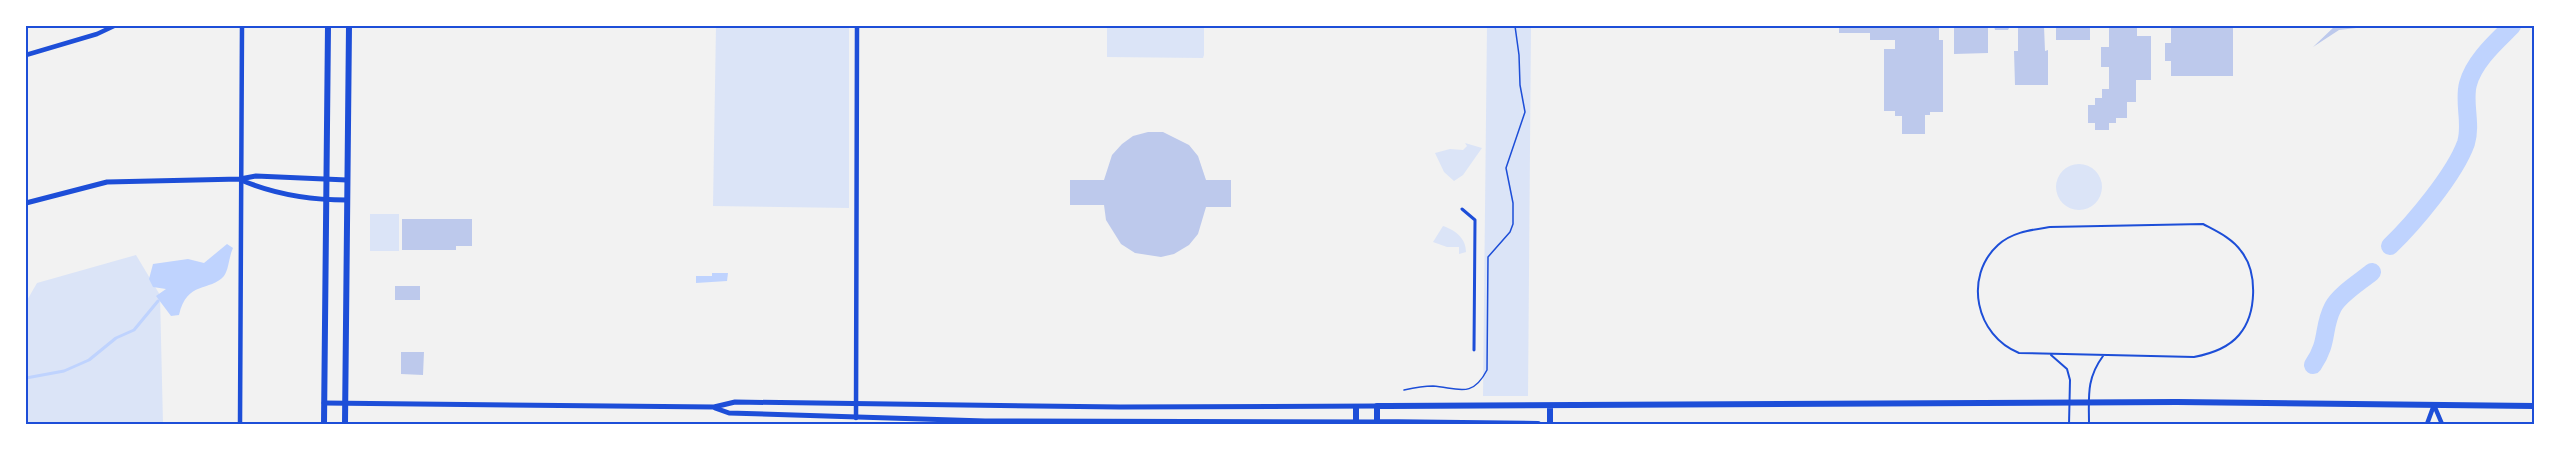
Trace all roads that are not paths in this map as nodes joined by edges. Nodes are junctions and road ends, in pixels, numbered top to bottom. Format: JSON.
{"nodes":[{"id":1,"x":114,"y":26,"type":"edge"},
{"id":2,"x":242,"y":26,"type":"edge"},
{"id":3,"x":328,"y":26,"type":"edge"},
{"id":4,"x":349,"y":26,"type":"edge"},
{"id":5,"x":857,"y":26,"type":"edge"},
{"id":6,"x":26,"y":55,"type":"edge"},
{"id":7,"x":240,"y":179,"type":"junction"},
{"id":8,"x":326,"y":179,"type":"junction"},
{"id":9,"x":347,"y":180,"type":"junction"},
{"id":10,"x":326,"y":200,"type":"junction"},
{"id":11,"x":347,"y":200,"type":"junction"},
{"id":12,"x":26,"y":203,"type":"edge"},
{"id":13,"x":1462,"y":209,"type":"dead end"},
{"id":14,"x":1474,"y":350,"type":"dead end"},
{"id":15,"x":2051,"y":355,"type":"junction"},
{"id":16,"x":2103,"y":356,"type":"junction"},
{"id":17,"x":324,"y":403,"type":"junction"},
{"id":18,"x":345,"y":403,"type":"junction"},
{"id":19,"x":856,"y":403,"type":"junction"},
{"id":20,"x":2070,"y":404,"type":"junction"},
{"id":21,"x":2089,"y":404,"type":"junction"},
{"id":22,"x":2434,"y":405,"type":"junction"},
{"id":23,"x":1377,"y":406,"type":"junction"},
{"id":24,"x":1550,"y":406,"type":"junction"},
{"id":25,"x":2535,"y":406,"type":"edge"},
{"id":26,"x":1356,"y":407,"type":"junction"},
{"id":27,"x":714,"y":408,"type":"junction"},
{"id":28,"x":856,"y":418,"type":"junction"},
{"id":29,"x":1447,"y":422,"type":"junction"},
{"id":30,"x":1356,"y":423,"type":"edge"},
{"id":31,"x":1377,"y":423,"type":"edge"},
{"id":32,"x":240,"y":424,"type":"edge"},
{"id":33,"x":324,"y":424,"type":"edge"},
{"id":34,"x":345,"y":424,"type":"edge"},
{"id":35,"x":1439,"y":424,"type":"edge"},
{"id":36,"x":1538,"y":424,"type":"edge"},
{"id":37,"x":1550,"y":424,"type":"edge"},
{"id":38,"x":2069,"y":424,"type":"edge"},
{"id":39,"x":2089,"y":424,"type":"edge"},
{"id":40,"x":2427,"y":424,"type":"edge"},
{"id":41,"x":2442,"y":424,"type":"edge"}],
"edges":[{"from":1,"to":6,"type":"street"},
{"from":2,"to":7,"type":"street"},
{"from":3,"to":8,"type":"main road"},
{"from":4,"to":9,"type":"main road"},
{"from":5,"to":19,"type":"street"},
{"from":7,"to":8,"type":"street"},
{"from":7,"to":10,"type":"street"},
{"from":7,"to":12,"type":"street"},
{"from":7,"to":32,"type":"street"},
{"from":8,"to":9,"type":"street"},
{"from":8,"to":10,"type":"main road"},
{"from":9,"to":11,"type":"main road"},
{"from":10,"to":11,"type":"street"},
{"from":10,"to":17,"type":"main road"},
{"from":11,"to":18,"type":"main road"},
{"from":13,"to":14,"type":"street"},
{"from":15,"to":16,"type":"lane"},
{"from":15,"to":16,"type":"lane"},
{"from":15,"to":20,"type":"lane"},
{"from":16,"to":21,"type":"lane"},
{"from":17,"to":18,"type":"street"},
{"from":17,"to":33,"type":"main road"},
{"from":18,"to":27,"type":"street"},
{"from":18,"to":34,"type":"main road"},
{"from":19,"to":26,"type":"street"},
{"from":19,"to":27,"type":"street"},
{"from":19,"to":28,"type":"street"},
{"from":20,"to":21,"type":"main road"},
{"from":20,"to":24,"type":"main road"},
{"from":20,"to":38,"type":"lane"},
{"from":21,"to":22,"type":"main road"},
{"from":21,"to":39,"type":"lane"},
{"from":22,"to":25,"type":"main road"},
{"from":22,"to":40,"type":"street"},
{"from":22,"to":41,"type":"street"},
{"from":23,"to":24,"type":"main road"},
{"from":23,"to":26,"type":"street"},
{"from":23,"to":31,"type":"main road"},
{"from":24,"to":37,"type":"main road"},
{"from":26,"to":30,"type":"main road"},
{"from":27,"to":28,"type":"street"},
{"from":28,"to":30,"type":"street"},
{"from":29,"to":31,"type":"main road"},
{"from":29,"to":35,"type":"main road"},
{"from":29,"to":36,"type":"main road"},
{"from":30,"to":31,"type":"street"}]}
